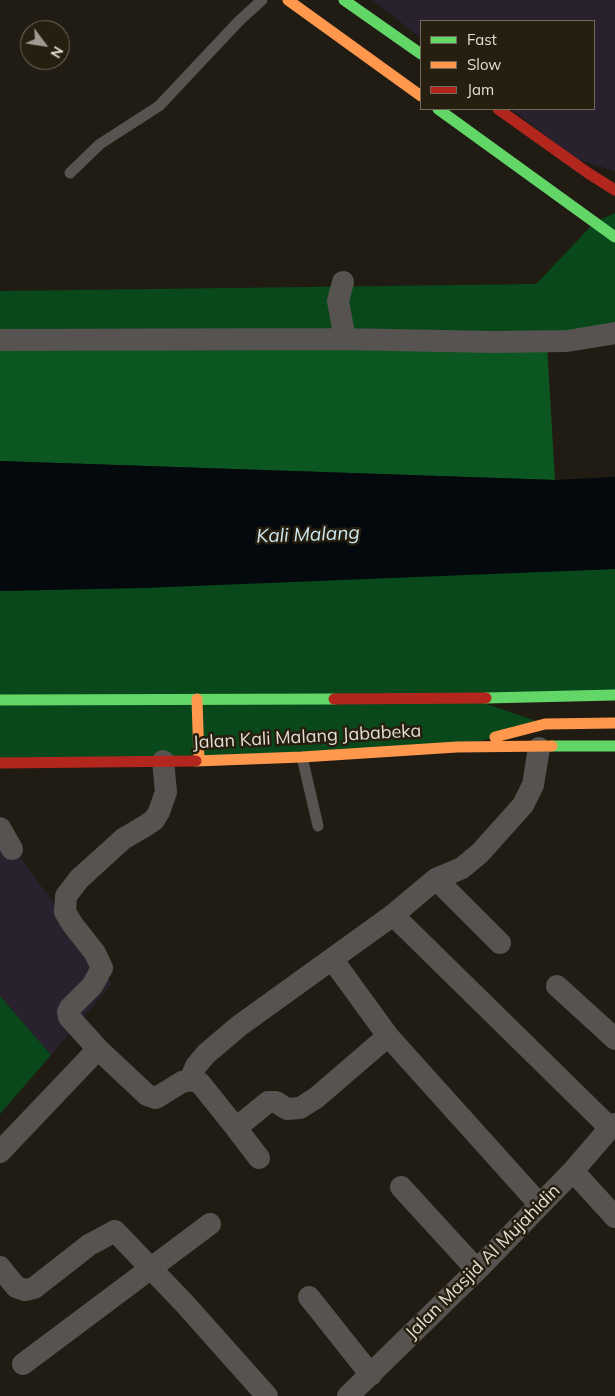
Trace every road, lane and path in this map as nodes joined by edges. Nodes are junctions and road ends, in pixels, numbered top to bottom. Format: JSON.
{"nodes":[{"id":1,"x":262,"y":0,"type":"edge"},
{"id":2,"x":288,"y":0,"type":"edge"},
{"id":3,"x":344,"y":0,"type":"edge"},
{"id":4,"x":420,"y":53,"type":"edge"},
{"id":5,"x":420,"y":95,"type":"edge"},
{"id":6,"x":439,"y":110,"type":"edge"},
{"id":7,"x":499,"y":110,"type":"edge"},
{"id":8,"x":70,"y":173,"type":"dead end"},
{"id":9,"x":615,"y":190,"type":"edge"},
{"id":10,"x":615,"y":237,"type":"edge"},
{"id":11,"x":343,"y":282,"type":"dead end"},
{"id":12,"x":615,"y":334,"type":"edge"},
{"id":13,"x":0,"y":340,"type":"edge"},
{"id":14,"x":345,"y":340,"type":"junction"},
{"id":15,"x":615,"y":695,"type":"edge"},
{"id":16,"x":467,"y":697,"type":"junction"},
{"id":17,"x":197,"y":699,"type":"junction"},
{"id":18,"x":0,"y":700,"type":"edge"},
{"id":19,"x":501,"y":709,"type":"dead end"},
{"id":20,"x":527,"y":718,"type":"dead end"},
{"id":21,"x":615,"y":723,"type":"edge"},
{"id":22,"x":548,"y":724,"type":"junction"},
{"id":23,"x":615,"y":746,"type":"edge"},
{"id":24,"x":457,"y":747,"type":"junction"},
{"id":25,"x":539,"y":748,"type":"junction"},
{"id":26,"x":302,"y":758,"type":"junction"},
{"id":27,"x":164,"y":761,"type":"junction"},
{"id":28,"x":199,"y":761,"type":"junction"},
{"id":29,"x":0,"y":763,"type":"edge"},
{"id":30,"x":318,"y":826,"type":"dead end"},
{"id":31,"x":0,"y":828,"type":"edge"},
{"id":32,"x":12,"y":849,"type":"dead end"},
{"id":33,"x":436,"y":879,"type":"junction"},
{"id":34,"x":393,"y":915,"type":"junction"},
{"id":35,"x":500,"y":943,"type":"dead end"},
{"id":36,"x":332,"y":959,"type":"junction"},
{"id":37,"x":557,"y":986,"type":"dead end"},
{"id":38,"x":388,"y":1036,"type":"junction"},
{"id":39,"x":615,"y":1039,"type":"edge"},
{"id":40,"x":98,"y":1048,"type":"junction"},
{"id":41,"x":190,"y":1080,"type":"junction"},
{"id":42,"x":612,"y":1126,"type":"edge"},
{"id":43,"x":236,"y":1128,"type":"junction"},
{"id":44,"x":0,"y":1152,"type":"edge"},
{"id":45,"x":259,"y":1158,"type":"dead end"},
{"id":46,"x":573,"y":1171,"type":"junction"},
{"id":47,"x":401,"y":1187,"type":"dead end"},
{"id":48,"x":540,"y":1205,"type":"junction"},
{"id":49,"x":615,"y":1217,"type":"edge"},
{"id":50,"x":210,"y":1224,"type":"dead end"},
{"id":51,"x":0,"y":1267,"type":"edge"},
{"id":52,"x":152,"y":1268,"type":"junction"},
{"id":53,"x":477,"y":1270,"type":"junction"},
{"id":54,"x":309,"y":1297,"type":"dead end"},
{"id":55,"x":23,"y":1364,"type":"dead end"},
{"id":56,"x":371,"y":1374,"type":"junction"},
{"id":57,"x":267,"y":1396,"type":"edge"},
{"id":58,"x":348,"y":1396,"type":"edge"}],
"edges":[{"from":1,"to":8,"type":"lane"},
{"from":2,"to":5,"type":"main road"},
{"from":3,"to":4,"type":"main road"},
{"from":6,"to":10,"type":"main road"},
{"from":7,"to":9,"type":"main road"},
{"from":11,"to":14,"type":"street"},
{"from":12,"to":14,"type":"street"},
{"from":13,"to":14,"type":"street"},
{"from":15,"to":16,"type":"main road","name":"Jalan Kali Malang Jababeka"},
{"from":16,"to":17,"type":"main road","name":"Jalan Kali Malang Jababeka"},
{"from":16,"to":19,"type":"main road"},
{"from":17,"to":18,"type":"main road","name":"Jalan Kali Malang Jababeka"},
{"from":17,"to":28,"type":"main road"},
{"from":20,"to":22,"type":"main road"},
{"from":21,"to":22,"type":"main road"},
{"from":22,"to":24,"type":"main road"},
{"from":23,"to":25,"type":"main road","name":"Jalan Kali Malang Jababeka"},
{"from":24,"to":25,"type":"main road","name":"Jalan Kali Malang Jababeka"},
{"from":24,"to":26,"type":"main road","name":"Jalan Kali Malang Jababeka"},
{"from":25,"to":33,"type":"street"},
{"from":26,"to":28,"type":"main road","name":"Jalan Kali Malang Jababeka"},
{"from":26,"to":30,"type":"lane"},
{"from":27,"to":28,"type":"main road","name":"Jalan Kali Malang Jababeka"},
{"from":27,"to":29,"type":"main road","name":"Jalan Kali Malang Jababeka"},
{"from":27,"to":40,"type":"street"},
{"from":31,"to":32,"type":"street"},
{"from":33,"to":34,"type":"street"},
{"from":33,"to":35,"type":"street"},
{"from":34,"to":36,"type":"street"},
{"from":34,"to":42,"type":"street"},
{"from":36,"to":38,"type":"street"},
{"from":36,"to":41,"type":"street"},
{"from":37,"to":39,"type":"street"},
{"from":38,"to":43,"type":"street"},
{"from":38,"to":48,"type":"street"},
{"from":40,"to":41,"type":"street"},
{"from":40,"to":44,"type":"street"},
{"from":41,"to":43,"type":"street"},
{"from":42,"to":46,"type":"street","name":"Jalan Masjid Al Mujahidin"},
{"from":43,"to":45,"type":"street"},
{"from":46,"to":48,"type":"street","name":"Jalan Masjid Al Mujahidin"},
{"from":46,"to":49,"type":"street"},
{"from":47,"to":53,"type":"street"},
{"from":48,"to":53,"type":"street","name":"Jalan Masjid Al Mujahidin"},
{"from":50,"to":52,"type":"street"},
{"from":51,"to":52,"type":"street"},
{"from":52,"to":55,"type":"street"},
{"from":52,"to":57,"type":"street"},
{"from":53,"to":56,"type":"street","name":"Jalan Masjid Al Mujahidin"},
{"from":54,"to":56,"type":"street"},
{"from":56,"to":58,"type":"street","name":"Jalan Masjid Al Mujahidin"}]}
